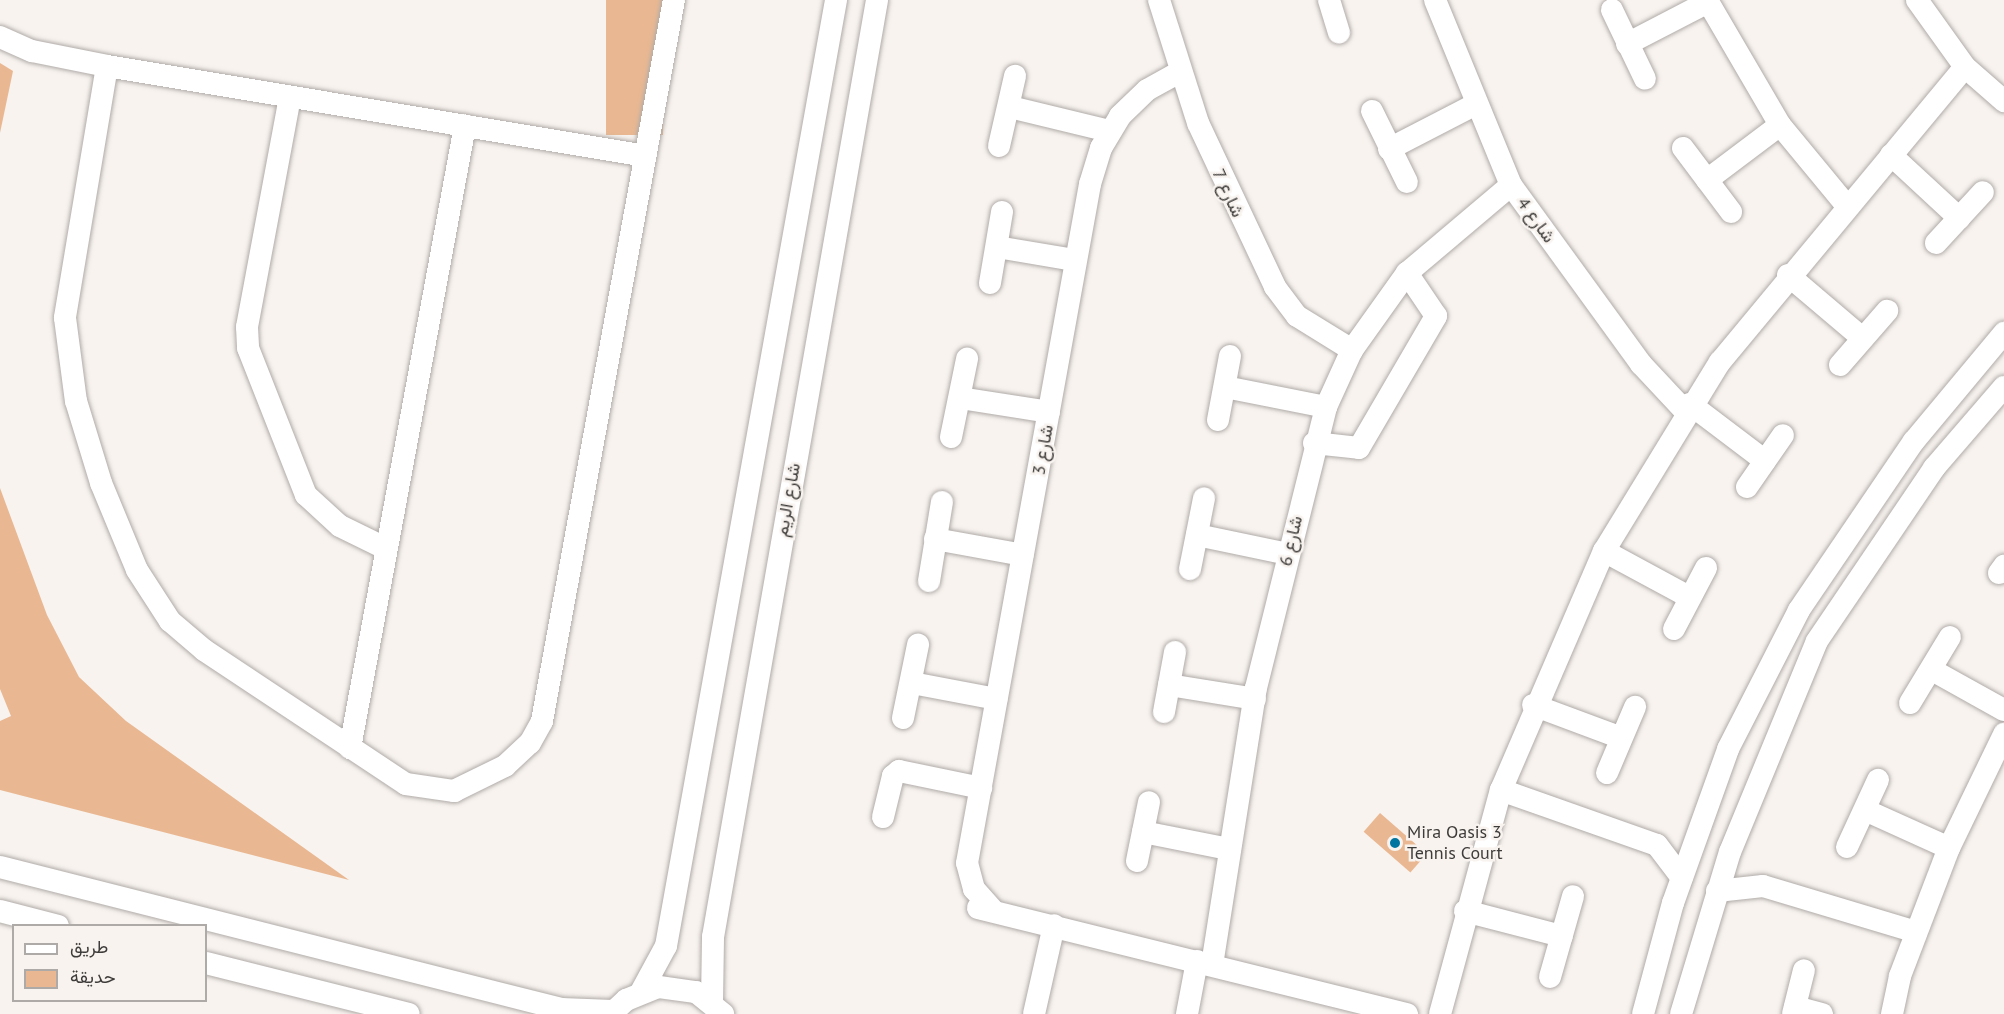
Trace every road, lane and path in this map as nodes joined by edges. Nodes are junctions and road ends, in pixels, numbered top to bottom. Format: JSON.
{"nodes":[{"id":1,"x":674,"y":0,"type":"edge"},
{"id":2,"x":836,"y":0,"type":"edge"},
{"id":3,"x":877,"y":0,"type":"edge"},
{"id":4,"x":1159,"y":0,"type":"edge"},
{"id":5,"x":1329,"y":0,"type":"edge"},
{"id":6,"x":1435,"y":0,"type":"edge"},
{"id":7,"x":1917,"y":0,"type":"edge"},
{"id":8,"x":1708,"y":1,"type":"edge"},
{"id":9,"x":1612,"y":10,"type":"dead end"},
{"id":10,"x":1339,"y":32,"type":"dead end"},
{"id":11,"x":0,"y":37,"type":"edge"},
{"id":12,"x":1627,"y":44,"type":"junction"},
{"id":13,"x":107,"y":66,"type":"junction"},
{"id":14,"x":1965,"y":67,"type":"junction"},
{"id":15,"x":1180,"y":72,"type":"junction"},
{"id":16,"x":1015,"y":76,"type":"dead end"},
{"id":17,"x":1645,"y":79,"type":"dead end"},
{"id":18,"x":290,"y":97,"type":"junction"},
{"id":19,"x":2004,"y":102,"type":"edge"},
{"id":20,"x":1476,"y":104,"type":"junction"},
{"id":21,"x":1010,"y":107,"type":"junction"},
{"id":22,"x":1372,"y":111,"type":"dead end"},
{"id":23,"x":1780,"y":125,"type":"junction"},
{"id":24,"x":465,"y":126,"type":"junction"},
{"id":25,"x":1109,"y":131,"type":"junction"},
{"id":26,"x":999,"y":146,"type":"dead end"},
{"id":27,"x":1683,"y":147,"type":"dead end"},
{"id":28,"x":1389,"y":149,"type":"junction"},
{"id":29,"x":1892,"y":154,"type":"junction"},
{"id":30,"x":646,"y":156,"type":"junction"},
{"id":31,"x":1707,"y":180,"type":"junction"},
{"id":32,"x":1407,"y":182,"type":"dead end"},
{"id":33,"x":1511,"y":186,"type":"junction"},
{"id":34,"x":1983,"y":192,"type":"dead end"},
{"id":35,"x":1847,"y":206,"type":"junction"},
{"id":36,"x":1002,"y":212,"type":"dead end"},
{"id":37,"x":1731,"y":212,"type":"dead end"},
{"id":38,"x":1959,"y":218,"type":"junction"},
{"id":39,"x":1936,"y":243,"type":"dead end"},
{"id":40,"x":997,"y":247,"type":"junction"},
{"id":41,"x":1075,"y":260,"type":"junction"},
{"id":42,"x":1407,"y":273,"type":"junction"},
{"id":43,"x":1788,"y":275,"type":"junction"},
{"id":44,"x":990,"y":283,"type":"dead end"},
{"id":45,"x":1887,"y":311,"type":"dead end"},
{"id":46,"x":2004,"y":333,"type":"edge"},
{"id":47,"x":1861,"y":336,"type":"junction"},
{"id":48,"x":1352,"y":350,"type":"junction"},
{"id":49,"x":1230,"y":356,"type":"dead end"},
{"id":50,"x":968,"y":359,"type":"dead end"},
{"id":51,"x":1840,"y":364,"type":"dead end"},
{"id":52,"x":1224,"y":387,"type":"junction"},
{"id":53,"x":2004,"y":387,"type":"edge"},
{"id":54,"x":960,"y":398,"type":"junction"},
{"id":55,"x":1326,"y":407,"type":"junction"},
{"id":56,"x":1688,"y":408,"type":"junction"},
{"id":57,"x":1049,"y":412,"type":"junction"},
{"id":58,"x":1218,"y":420,"type":"dead end"},
{"id":59,"x":1783,"y":435,"type":"dead end"},
{"id":60,"x":951,"y":437,"type":"dead end"},
{"id":61,"x":1914,"y":441,"type":"junction"},
{"id":62,"x":1314,"y":443,"type":"junction"},
{"id":63,"x":1765,"y":461,"type":"junction"},
{"id":64,"x":1747,"y":487,"type":"dead end"},
{"id":65,"x":1204,"y":498,"type":"dead end"},
{"id":66,"x":942,"y":502,"type":"dead end"},
{"id":67,"x":1197,"y":535,"type":"junction"},
{"id":68,"x":935,"y":539,"type":"junction"},
{"id":69,"x":1885,"y":541,"type":"junction"},
{"id":70,"x":1840,"y":545,"type":"junction"},
{"id":71,"x":385,"y":548,"type":"junction"},
{"id":72,"x":1604,"y":551,"type":"junction"},
{"id":73,"x":1288,"y":554,"type":"junction"},
{"id":74,"x":1023,"y":555,"type":"junction"},
{"id":75,"x":1706,"y":568,"type":"dead end"},
{"id":76,"x":1190,"y":569,"type":"dead end"},
{"id":77,"x":929,"y":581,"type":"dead end"},
{"id":78,"x":1689,"y":597,"type":"junction"},
{"id":79,"x":1674,"y":629,"type":"dead end"},
{"id":80,"x":1950,"y":637,"type":"dead end"},
{"id":81,"x":1817,"y":641,"type":"junction"},
{"id":82,"x":918,"y":645,"type":"dead end"},
{"id":83,"x":1174,"y":652,"type":"dead end"},
{"id":84,"x":1932,"y":670,"type":"junction"},
{"id":85,"x":912,"y":683,"type":"junction"},
{"id":86,"x":1169,"y":685,"type":"junction"},
{"id":87,"x":997,"y":699,"type":"junction"},
{"id":88,"x":1254,"y":699,"type":"junction"},
{"id":89,"x":1910,"y":704,"type":"dead end"},
{"id":90,"x":1533,"y":705,"type":"junction"},
{"id":91,"x":1635,"y":707,"type":"dead end"},
{"id":92,"x":2004,"y":710,"type":"edge"},
{"id":93,"x":1164,"y":712,"type":"dead end"},
{"id":94,"x":903,"y":718,"type":"dead end"},
{"id":95,"x":2004,"y":735,"type":"edge"},
{"id":96,"x":1619,"y":737,"type":"junction"},
{"id":97,"x":350,"y":748,"type":"junction"},
{"id":98,"x":1608,"y":773,"type":"dead end"},
{"id":99,"x":1878,"y":780,"type":"dead end"},
{"id":100,"x":981,"y":788,"type":"junction"},
{"id":101,"x":1501,"y":790,"type":"junction"},
{"id":102,"x":1149,"y":802,"type":"dead end"},
{"id":103,"x":1865,"y":810,"type":"junction"},
{"id":104,"x":883,"y":817,"type":"dead end"},
{"id":105,"x":1143,"y":832,"type":"junction"},
{"id":106,"x":1697,"y":833,"type":"junction"},
{"id":107,"x":1657,"y":845,"type":"junction"},
{"id":108,"x":1847,"y":847,"type":"dead end"},
{"id":109,"x":1950,"y":848,"type":"junction"},
{"id":110,"x":1229,"y":849,"type":"junction"},
{"id":111,"x":1730,"y":852,"type":"junction"},
{"id":112,"x":1137,"y":861,"type":"dead end"},
{"id":113,"x":0,"y":867,"type":"edge"},
{"id":114,"x":1682,"y":878,"type":"junction"},
{"id":115,"x":1763,"y":886,"type":"junction"},
{"id":116,"x":1717,"y":891,"type":"junction"},
{"id":117,"x":1572,"y":896,"type":"dead end"},
{"id":118,"x":0,"y":911,"type":"edge"},
{"id":119,"x":1465,"y":911,"type":"junction"},
{"id":120,"x":50,"y":924,"type":"edge"},
{"id":121,"x":1054,"y":925,"type":"junction"},
{"id":122,"x":1916,"y":933,"type":"junction"},
{"id":123,"x":1562,"y":936,"type":"junction"},
{"id":124,"x":207,"y":963,"type":"edge"},
{"id":125,"x":1205,"y":963,"type":"junction"},
{"id":126,"x":1804,"y":970,"type":"dead end"},
{"id":127,"x":1550,"y":977,"type":"dead end"},
{"id":128,"x":641,"y":992,"type":"junction"},
{"id":129,"x":1646,"y":1004,"type":"edge"},
{"id":130,"x":1342,"y":1006,"type":"edge"},
{"id":131,"x":718,"y":1008,"type":"edge"},
{"id":132,"x":1683,"y":1008,"type":"edge"},
{"id":133,"x":1794,"y":1010,"type":"edge"},
{"id":134,"x":612,"y":1013,"type":"edge"},
{"id":135,"x":409,"y":1014,"type":"edge"},
{"id":136,"x":1034,"y":1014,"type":"edge"},
{"id":137,"x":1186,"y":1014,"type":"edge"},
{"id":138,"x":1407,"y":1014,"type":"edge"},
{"id":139,"x":1440,"y":1014,"type":"edge"},
{"id":140,"x":1822,"y":1014,"type":"edge"},
{"id":141,"x":1892,"y":1014,"type":"edge"}],
"edges":[{"from":1,"to":30,"type":"street"},
{"from":2,"to":128,"type":"street"},
{"from":3,"to":131,"type":"street","name":"شارع الريم"},
{"from":4,"to":15,"type":"street","name":"شارع 7"},
{"from":5,"to":10,"type":"street"},
{"from":6,"to":20,"type":"street","name":"شارع 4"},
{"from":7,"to":14,"type":"street"},
{"from":8,"to":12,"type":"street"},
{"from":8,"to":23,"type":"street"},
{"from":9,"to":12,"type":"street"},
{"from":11,"to":13,"type":"street"},
{"from":12,"to":17,"type":"street"},
{"from":13,"to":18,"type":"street"},
{"from":13,"to":97,"type":"street"},
{"from":14,"to":19,"type":"street"},
{"from":14,"to":29,"type":"street"},
{"from":15,"to":25,"type":"street","name":"شارع 3"},
{"from":15,"to":48,"type":"street","name":"شارع 7"},
{"from":16,"to":21,"type":"street"},
{"from":18,"to":24,"type":"street"},
{"from":18,"to":71,"type":"street"},
{"from":20,"to":28,"type":"street"},
{"from":20,"to":33,"type":"street","name":"شارع 4"},
{"from":21,"to":25,"type":"street"},
{"from":21,"to":26,"type":"street"},
{"from":22,"to":28,"type":"street"},
{"from":23,"to":31,"type":"street"},
{"from":23,"to":35,"type":"street"},
{"from":24,"to":30,"type":"street"},
{"from":24,"to":71,"type":"street"},
{"from":25,"to":41,"type":"street","name":"شارع 3"},
{"from":27,"to":31,"type":"street"},
{"from":28,"to":32,"type":"street"},
{"from":29,"to":35,"type":"street"},
{"from":29,"to":38,"type":"street"},
{"from":30,"to":97,"type":"street"},
{"from":31,"to":37,"type":"street"},
{"from":33,"to":42,"type":"street","name":"شارع 6"},
{"from":33,"to":56,"type":"street","name":"شارع 4"},
{"from":34,"to":38,"type":"street"},
{"from":35,"to":43,"type":"street"},
{"from":36,"to":40,"type":"street"},
{"from":38,"to":39,"type":"street"},
{"from":40,"to":41,"type":"street"},
{"from":40,"to":44,"type":"street"},
{"from":41,"to":57,"type":"street","name":"شارع 3"},
{"from":42,"to":48,"type":"street","name":"شارع 6"},
{"from":42,"to":62,"type":"street"},
{"from":43,"to":47,"type":"street"},
{"from":43,"to":56,"type":"street"},
{"from":45,"to":47,"type":"street"},
{"from":46,"to":61,"type":"street"},
{"from":47,"to":51,"type":"street"},
{"from":48,"to":55,"type":"street","name":"شارع 6"},
{"from":49,"to":52,"type":"street"},
{"from":50,"to":54,"type":"street"},
{"from":52,"to":55,"type":"street"},
{"from":52,"to":58,"type":"street"},
{"from":53,"to":69,"type":"street"},
{"from":54,"to":57,"type":"street"},
{"from":54,"to":60,"type":"street"},
{"from":55,"to":62,"type":"street","name":"شارع 6"},
{"from":56,"to":63,"type":"street","name":"شارع 4"},
{"from":56,"to":72,"type":"street"},
{"from":57,"to":74,"type":"street","name":"شارع 3"},
{"from":59,"to":63,"type":"street"},
{"from":61,"to":69,"type":"street"},
{"from":61,"to":70,"type":"street"},
{"from":62,"to":73,"type":"street","name":"شارع 6"},
{"from":63,"to":64,"type":"street"},
{"from":65,"to":67,"type":"street"},
{"from":66,"to":68,"type":"street"},
{"from":67,"to":73,"type":"street"},
{"from":67,"to":76,"type":"street"},
{"from":68,"to":74,"type":"street"},
{"from":68,"to":77,"type":"street"},
{"from":69,"to":81,"type":"street"},
{"from":70,"to":81,"type":"street"},
{"from":70,"to":106,"type":"street"},
{"from":71,"to":97,"type":"street"},
{"from":72,"to":78,"type":"street"},
{"from":72,"to":90,"type":"street"},
{"from":73,"to":88,"type":"street","name":"شارع 6"},
{"from":74,"to":87,"type":"street","name":"شارع 3"},
{"from":75,"to":78,"type":"street"},
{"from":78,"to":79,"type":"street"},
{"from":80,"to":84,"type":"street"},
{"from":81,"to":111,"type":"street"},
{"from":82,"to":85,"type":"street"},
{"from":83,"to":86,"type":"street"},
{"from":84,"to":89,"type":"street"},
{"from":84,"to":92,"type":"street"},
{"from":85,"to":87,"type":"street"},
{"from":85,"to":94,"type":"street"},
{"from":86,"to":88,"type":"street"},
{"from":86,"to":93,"type":"street"},
{"from":87,"to":100,"type":"street","name":"شارع 3"},
{"from":88,"to":110,"type":"street","name":"شارع 6"},
{"from":90,"to":96,"type":"street"},
{"from":90,"to":101,"type":"street"},
{"from":91,"to":96,"type":"street"},
{"from":95,"to":109,"type":"street"},
{"from":96,"to":98,"type":"street"},
{"from":99,"to":103,"type":"street"},
{"from":100,"to":104,"type":"street"},
{"from":100,"to":121,"type":"street","name":"شارع 3"},
{"from":101,"to":107,"type":"street"},
{"from":101,"to":119,"type":"street"},
{"from":102,"to":105,"type":"street"},
{"from":103,"to":108,"type":"street"},
{"from":103,"to":109,"type":"street"},
{"from":105,"to":110,"type":"street"},
{"from":105,"to":112,"type":"street"},
{"from":106,"to":107,"type":"street"},
{"from":106,"to":114,"type":"street"},
{"from":107,"to":114,"type":"street"},
{"from":109,"to":122,"type":"street"},
{"from":110,"to":125,"type":"street","name":"شارع 6"},
{"from":111,"to":115,"type":"street"},
{"from":111,"to":116,"type":"street"},
{"from":113,"to":134,"type":"street"},
{"from":114,"to":129,"type":"street"},
{"from":115,"to":116,"type":"street"},
{"from":115,"to":122,"type":"street"},
{"from":116,"to":132,"type":"street"},
{"from":117,"to":123,"type":"street"},
{"from":118,"to":120,"type":"street"},
{"from":119,"to":123,"type":"street"},
{"from":119,"to":139,"type":"street"},
{"from":121,"to":125,"type":"street"},
{"from":121,"to":136,"type":"street"},
{"from":122,"to":141,"type":"street"},
{"from":123,"to":127,"type":"street"},
{"from":124,"to":135,"type":"street"},
{"from":125,"to":130,"type":"street"},
{"from":125,"to":137,"type":"street","name":"شارع 6"},
{"from":126,"to":133,"type":"street"},
{"from":128,"to":131,"type":"street"},
{"from":128,"to":134,"type":"street"},
{"from":129,"to":132,"type":"street"},
{"from":130,"to":138,"type":"street"},
{"from":133,"to":140,"type":"street"}]}
